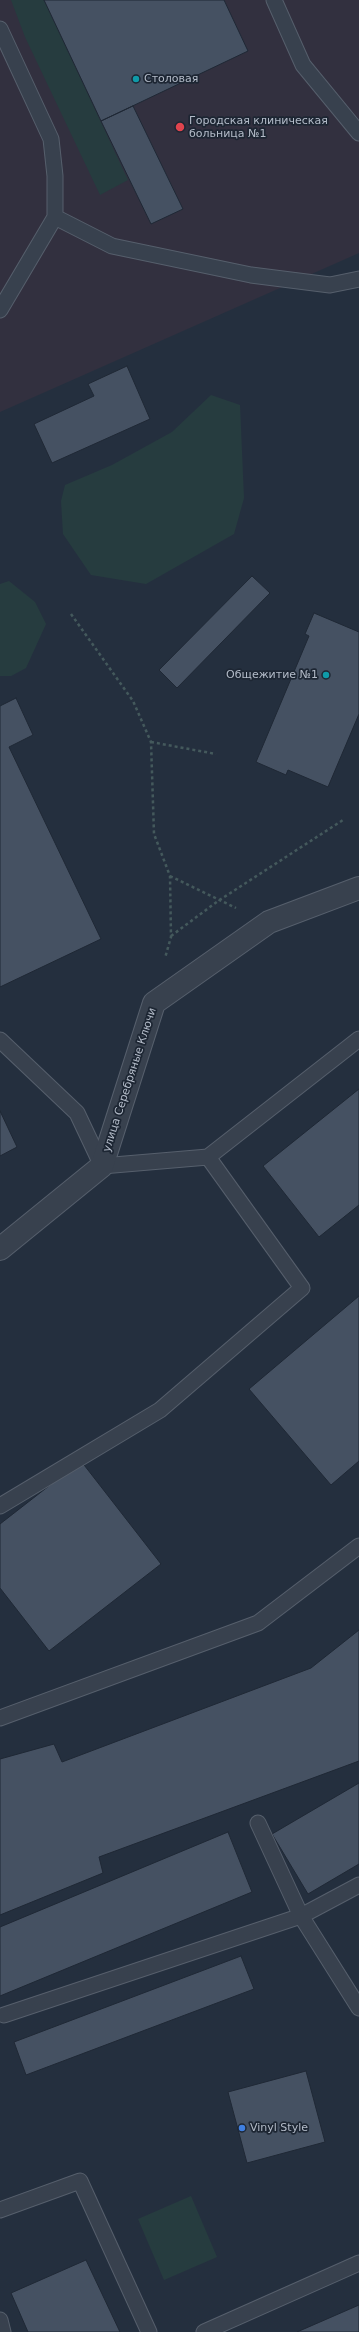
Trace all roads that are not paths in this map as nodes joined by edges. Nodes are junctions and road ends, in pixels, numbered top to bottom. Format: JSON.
{"nodes":[{"id":1,"x":274,"y":0,"type":"edge"},
{"id":2,"x":0,"y":29,"type":"edge"},
{"id":3,"x":359,"y":133,"type":"edge"},
{"id":4,"x":55,"y":217,"type":"junction"},
{"id":5,"x":359,"y":279,"type":"edge"},
{"id":6,"x":0,"y":310,"type":"edge"},
{"id":7,"x":359,"y":888,"type":"edge"},
{"id":8,"x":0,"y":1040,"type":"edge"},
{"id":9,"x":359,"y":1040,"type":"edge"},
{"id":10,"x":208,"y":1157,"type":"junction"},
{"id":11,"x":102,"y":1166,"type":"junction"},
{"id":12,"x":0,"y":1249,"type":"edge"},
{"id":13,"x":0,"y":1506,"type":"edge"},
{"id":14,"x":359,"y":1546,"type":"edge"},
{"id":15,"x":0,"y":1718,"type":"edge"},
{"id":16,"x":258,"y":1823,"type":"dead end"},
{"id":17,"x":359,"y":1885,"type":"edge"},
{"id":18,"x":301,"y":1916,"type":"junction"},
{"id":19,"x":359,"y":2008,"type":"edge"},
{"id":20,"x":4,"y":2015,"type":"dead end"},
{"id":21,"x":0,"y":2210,"type":"edge"},
{"id":22,"x":359,"y":2263,"type":"edge"},
{"id":23,"x":0,"y":2320,"type":"edge"},
{"id":24,"x":4,"y":2332,"type":"edge"},
{"id":25,"x":149,"y":2332,"type":"edge"},
{"id":26,"x":204,"y":2332,"type":"edge"}],
"edges":[{"from":1,"to":3,"type":"lane"},
{"from":2,"to":4,"type":"lane"},
{"from":4,"to":5,"type":"lane"},
{"from":4,"to":6,"type":"lane"},
{"from":7,"to":11,"type":"street","name":"улица Серебряные Ключи"},
{"from":8,"to":11,"type":"lane"},
{"from":9,"to":10,"type":"lane"},
{"from":10,"to":11,"type":"lane"},
{"from":10,"to":13,"type":"lane"},
{"from":11,"to":12,"type":"street","name":"улица Серебряные Ключи"},
{"from":14,"to":15,"type":"lane"},
{"from":16,"to":18,"type":"lane"},
{"from":17,"to":18,"type":"lane"},
{"from":18,"to":19,"type":"lane"},
{"from":18,"to":20,"type":"lane"},
{"from":21,"to":25,"type":"lane"},
{"from":22,"to":26,"type":"lane"},
{"from":23,"to":24,"type":"lane"}]}
